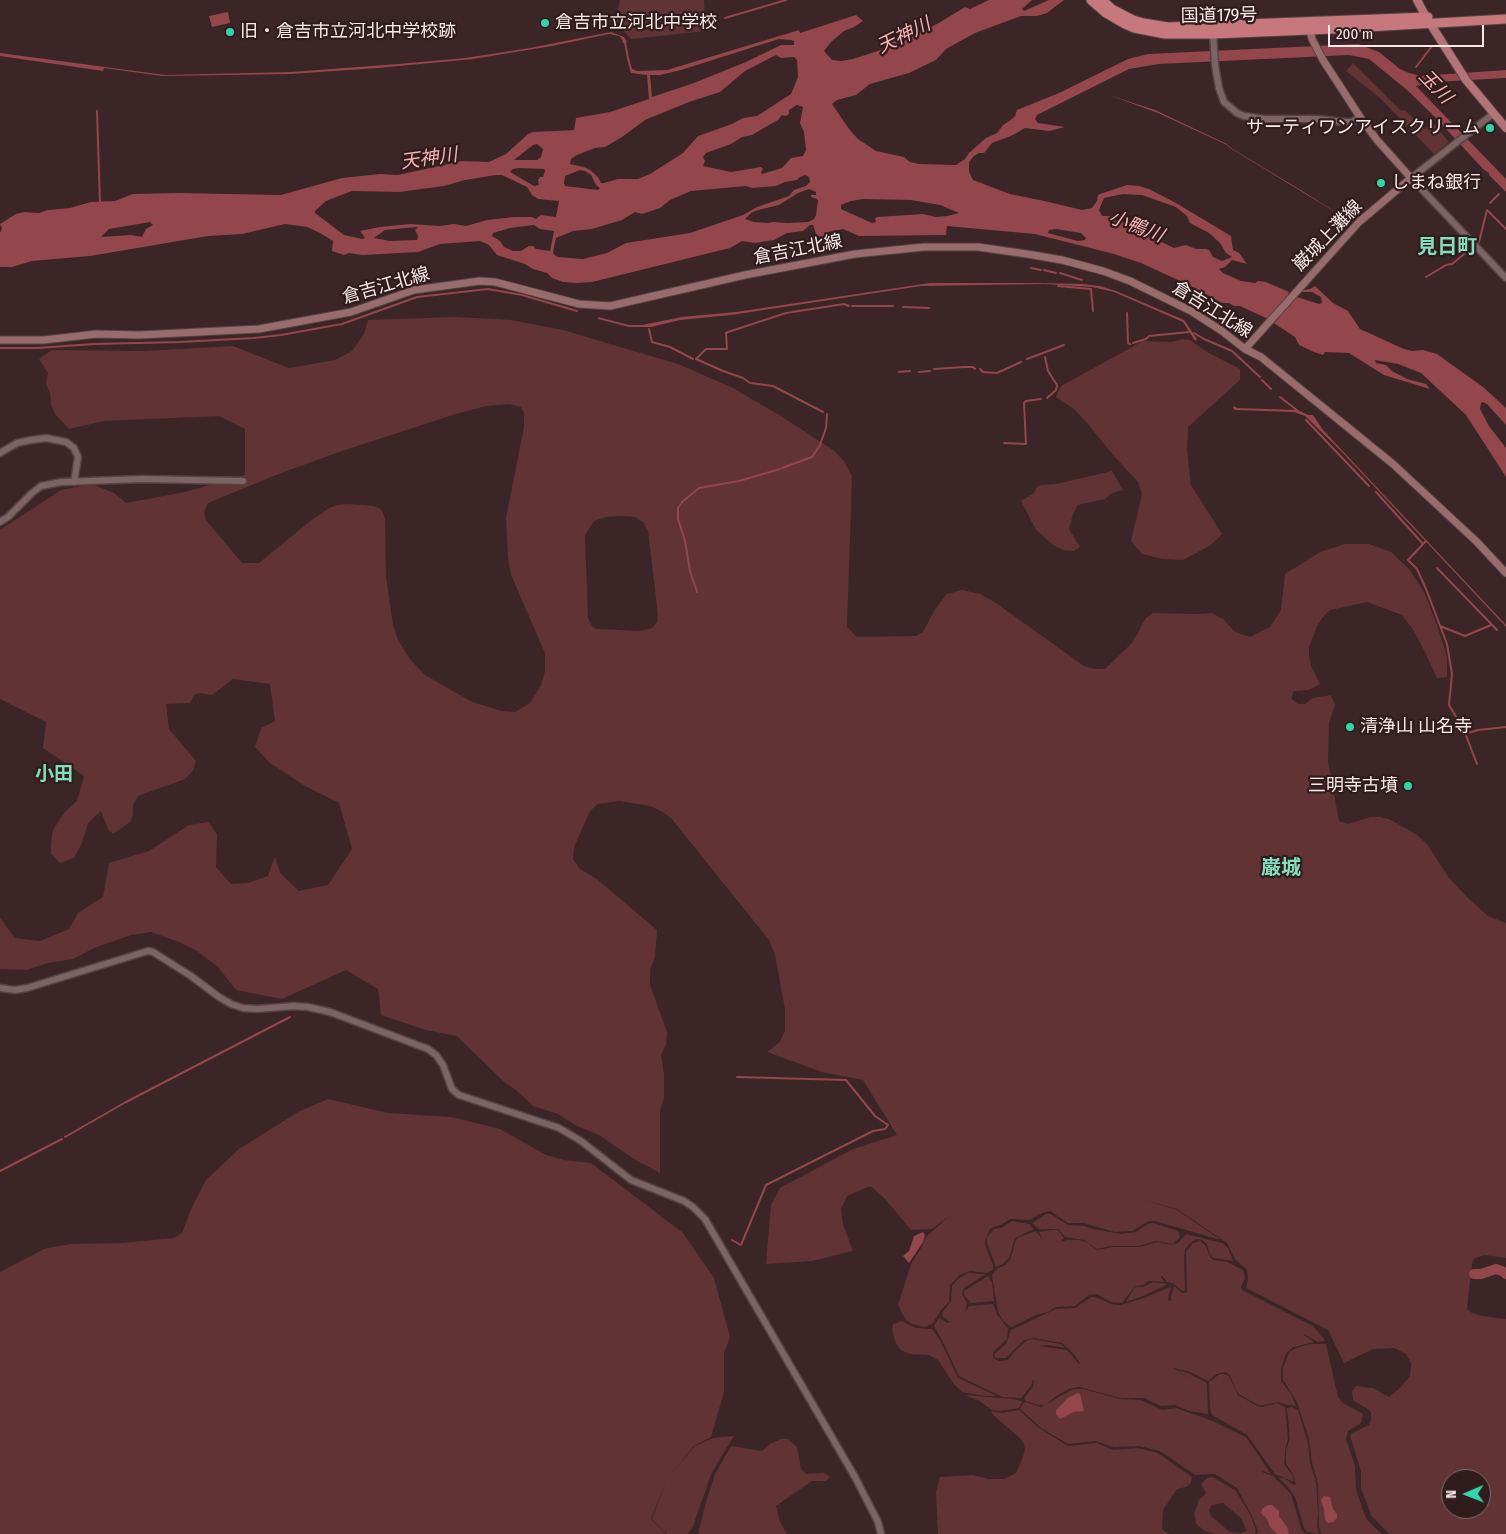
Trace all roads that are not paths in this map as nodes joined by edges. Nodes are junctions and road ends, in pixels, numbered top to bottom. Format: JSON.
{"nodes":[{"id":1,"x":1091,"y":0,"type":"edge"},
{"id":2,"x":1102,"y":0,"type":"edge"},
{"id":3,"x":1418,"y":0,"type":"edge"},
{"id":4,"x":1506,"y":13,"type":"edge"},
{"id":5,"x":1506,"y":19,"type":"edge"},
{"id":6,"x":1428,"y":20,"type":"junction"},
{"id":7,"x":1309,"y":26,"type":"junction"},
{"id":8,"x":1214,"y":34,"type":"junction"},
{"id":9,"x":1493,"y":114,"type":"junction"},
{"id":10,"x":1360,"y":117,"type":"junction"},
{"id":11,"x":1506,"y":128,"type":"edge"},
{"id":12,"x":1411,"y":178,"type":"junction"},
{"id":13,"x":1506,"y":278,"type":"edge"},
{"id":14,"x":0,"y":340,"type":"edge"},
{"id":15,"x":1245,"y":349,"type":"junction"},
{"id":16,"x":0,"y":453,"type":"edge"},
{"id":17,"x":243,"y":481,"type":"dead end"},
{"id":18,"x":74,"y":482,"type":"junction"},
{"id":19,"x":0,"y":522,"type":"edge"},
{"id":20,"x":1506,"y":573,"type":"edge"},
{"id":21,"x":0,"y":988,"type":"edge"},
{"id":22,"x":882,"y":1534,"type":"edge"}],
"edges":[{"from":1,"to":8,"type":"highway","name":"国道179号"},
{"from":2,"to":8,"type":"highway","name":"国道179号"},
{"from":3,"to":6,"type":"main road"},
{"from":4,"to":6,"type":"highway","name":"国道179号"},
{"from":5,"to":6,"type":"highway","name":"国道179号"},
{"from":6,"to":7,"type":"highway","name":"国道179号"},
{"from":6,"to":9,"type":"main road"},
{"from":7,"to":8,"type":"highway","name":"国道179号"},
{"from":7,"to":10,"type":"main road"},
{"from":8,"to":10,"type":"street"},
{"from":9,"to":11,"type":"main road"},
{"from":9,"to":12,"type":"street"},
{"from":10,"to":12,"type":"main road"},
{"from":12,"to":13,"type":"street"},
{"from":12,"to":15,"type":"main road","name":"巌城上灘線"},
{"from":14,"to":15,"type":"main road","name":"倉吉江北線"},
{"from":15,"to":20,"type":"main road","name":"倉吉江北線"},
{"from":16,"to":18,"type":"street"},
{"from":17,"to":18,"type":"street"},
{"from":18,"to":19,"type":"street"},
{"from":21,"to":22,"type":"street"}]}
